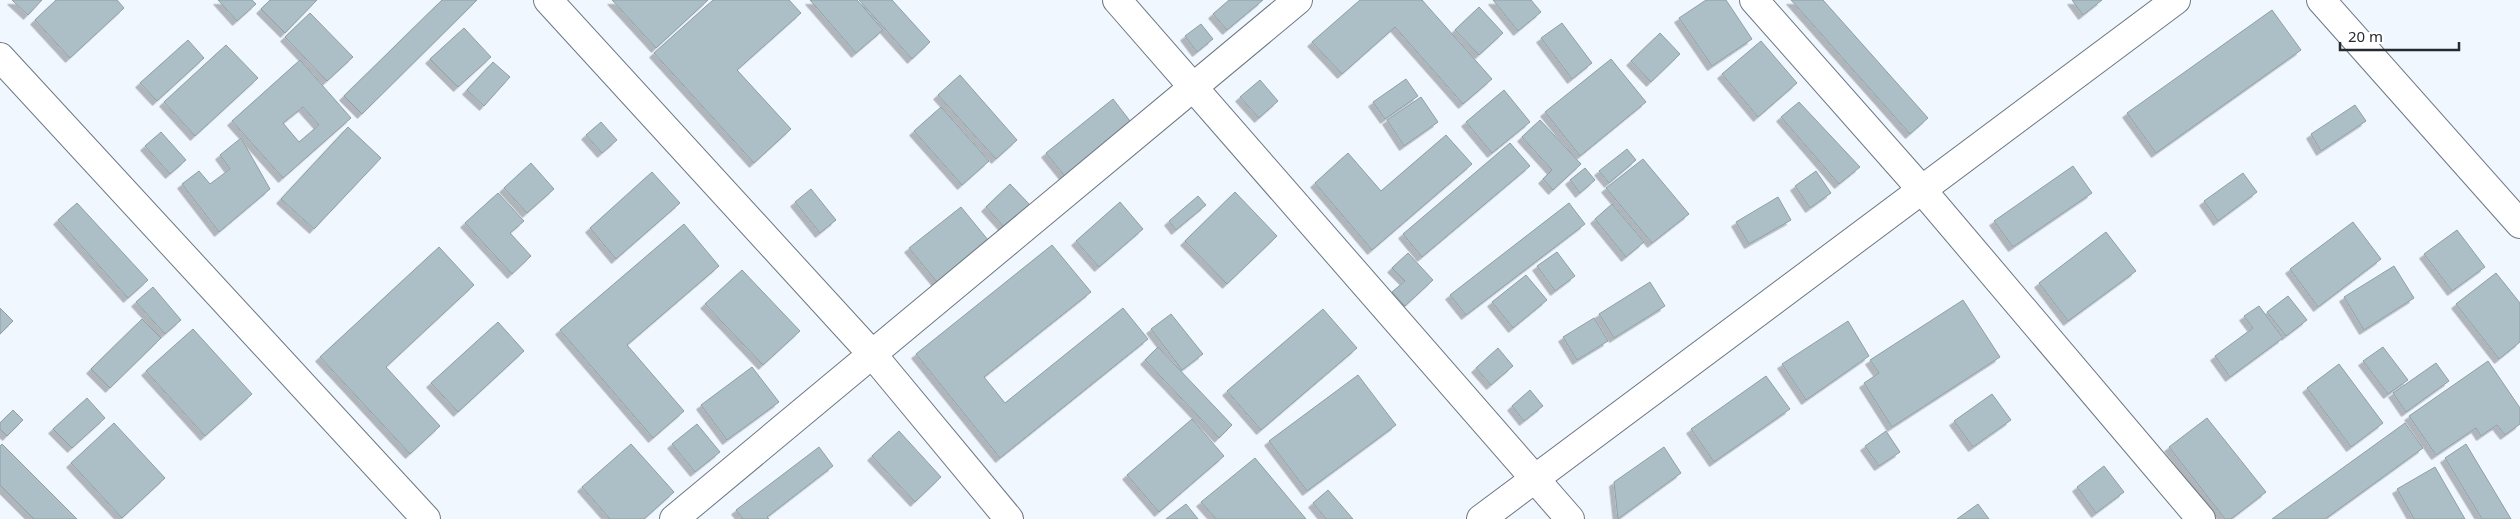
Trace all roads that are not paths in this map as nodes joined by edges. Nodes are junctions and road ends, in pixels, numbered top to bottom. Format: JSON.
{"nodes":[{"id":1,"x":548,"y":0,"type":"edge"},
{"id":2,"x":1117,"y":0,"type":"edge"},
{"id":3,"x":1298,"y":0,"type":"edge"},
{"id":4,"x":1754,"y":0,"type":"edge"},
{"id":5,"x":2176,"y":0,"type":"edge"},
{"id":6,"x":2321,"y":0,"type":"edge"},
{"id":7,"x":0,"y":57,"type":"edge"},
{"id":8,"x":1193,"y":88,"type":"junction"},
{"id":9,"x":1922,"y":190,"type":"junction"},
{"id":10,"x":2520,"y":224,"type":"edge"},
{"id":11,"x":872,"y":354,"type":"junction"},
{"id":12,"x":1535,"y":479,"type":"junction"},
{"id":13,"x":426,"y":519,"type":"edge"},
{"id":14,"x":674,"y":519,"type":"edge"},
{"id":15,"x":1009,"y":519,"type":"edge"},
{"id":16,"x":1481,"y":519,"type":"edge"},
{"id":17,"x":1570,"y":519,"type":"edge"},
{"id":18,"x":2201,"y":519,"type":"edge"}],
"edges":[{"from":1,"to":11,"type":"street"},
{"from":2,"to":8,"type":"street"},
{"from":3,"to":8,"type":"street"},
{"from":4,"to":9,"type":"street"},
{"from":5,"to":9,"type":"street"},
{"from":6,"to":10,"type":"street"},
{"from":7,"to":13,"type":"street"},
{"from":8,"to":11,"type":"street"},
{"from":8,"to":12,"type":"street"},
{"from":9,"to":12,"type":"street"},
{"from":9,"to":18,"type":"street"},
{"from":11,"to":14,"type":"street"},
{"from":11,"to":15,"type":"street"},
{"from":12,"to":16,"type":"street"},
{"from":12,"to":17,"type":"street"}]}
